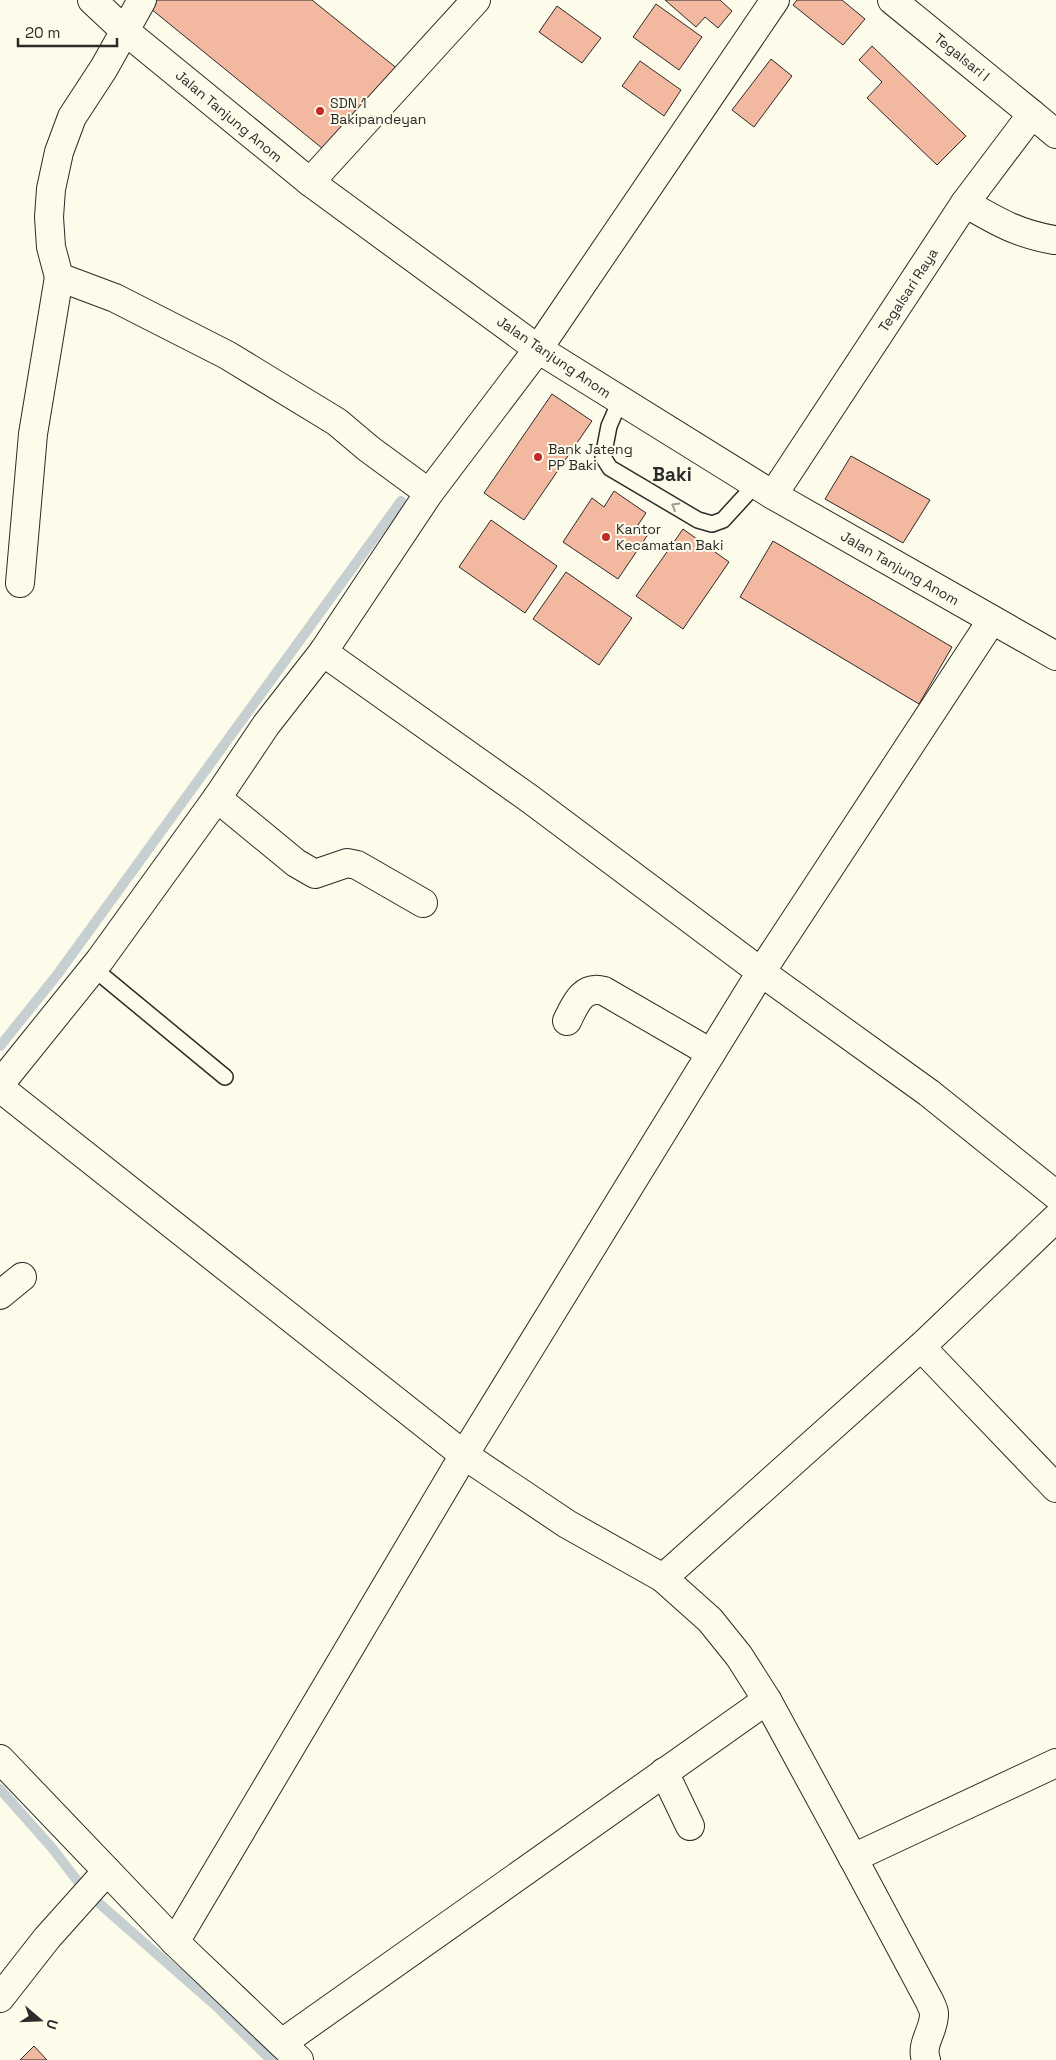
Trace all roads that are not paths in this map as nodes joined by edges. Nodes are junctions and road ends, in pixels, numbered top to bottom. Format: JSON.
{"nodes":[{"id":1,"x":92,"y":0,"type":"edge"},
{"id":2,"x":142,"y":0,"type":"edge"},
{"id":3,"x":476,"y":0,"type":"edge"},
{"id":4,"x":775,"y":0,"type":"edge"},
{"id":5,"x":892,"y":0,"type":"edge"},
{"id":6,"x":124,"y":30,"type":"junction"},
{"id":7,"x":1032,"y":114,"type":"junction"},
{"id":8,"x":1056,"y":134,"type":"edge"},
{"id":9,"x":310,"y":182,"type":"junction"},
{"id":10,"x":965,"y":203,"type":"junction"},
{"id":11,"x":1054,"y":240,"type":"dead end"},
{"id":12,"x":59,"y":277,"type":"junction"},
{"id":13,"x":538,"y":349,"type":"junction"},
{"id":14,"x":620,"y":401,"type":"junction"},
{"id":15,"x":764,"y":490,"type":"junction"},
{"id":16,"x":428,"y":493,"type":"junction"},
{"id":17,"x":20,"y":583,"type":"dead end"},
{"id":18,"x":992,"y":620,"type":"junction"},
{"id":19,"x":323,"y":652,"type":"junction"},
{"id":20,"x":1056,"y":656,"type":"edge"},
{"id":21,"x":217,"y":798,"type":"junction"},
{"id":22,"x":422,"y":903,"type":"dead end"},
{"id":23,"x":93,"y":968,"type":"junction"},
{"id":24,"x":761,"y":972,"type":"junction"},
{"id":25,"x":567,"y":1021,"type":"dead end"},
{"id":26,"x":711,"y":1053,"type":"junction"},
{"id":27,"x":225,"y":1078,"type":"dead end"},
{"id":28,"x":0,"y":1084,"type":"edge"},
{"id":29,"x":0,"y":1088,"type":"edge"},
{"id":30,"x":1056,"y":1195,"type":"edge"},
{"id":31,"x":1056,"y":1218,"type":"edge"},
{"id":32,"x":22,"y":1277,"type":"dead end"},
{"id":33,"x":0,"y":1296,"type":"edge"},
{"id":34,"x":920,"y":1347,"type":"junction"},
{"id":35,"x":464,"y":1455,"type":"junction"},
{"id":36,"x":1056,"y":1488,"type":"edge"},
{"id":37,"x":663,"y":1578,"type":"junction"},
{"id":38,"x":767,"y":1700,"type":"junction"},
{"id":39,"x":0,"y":1759,"type":"edge"},
{"id":40,"x":1056,"y":1763,"type":"edge"},
{"id":41,"x":664,"y":1772,"type":"junction"},
{"id":42,"x":690,"y":1826,"type":"dead end"},
{"id":43,"x":853,"y":1858,"type":"junction"},
{"id":44,"x":95,"y":1885,"type":"junction"},
{"id":45,"x":175,"y":1942,"type":"junction"},
{"id":46,"x":0,"y":1998,"type":"edge"},
{"id":47,"x":290,"y":2051,"type":"edge"},
{"id":48,"x":926,"y":2060,"type":"edge"}],
"edges":[{"from":1,"to":6,"type":"street","name":"Jalan Tanjung Anom"},
{"from":2,"to":6,"type":"street"},
{"from":3,"to":9,"type":"street"},
{"from":4,"to":13,"type":"street"},
{"from":5,"to":7,"type":"street","name":"Tegalsari I"},
{"from":6,"to":9,"type":"street","name":"Jalan Tanjung Anom"},
{"from":6,"to":12,"type":"street"},
{"from":7,"to":8,"type":"street"},
{"from":7,"to":10,"type":"street","name":"Tegalsari Raya"},
{"from":9,"to":13,"type":"street","name":"Jalan Tanjung Anom"},
{"from":10,"to":11,"type":"street"},
{"from":10,"to":15,"type":"street","name":"Tegalsari Raya"},
{"from":12,"to":16,"type":"street"},
{"from":12,"to":17,"type":"street"},
{"from":13,"to":14,"type":"street","name":"Jalan Tanjung Anom"},
{"from":13,"to":16,"type":"street"},
{"from":14,"to":15,"type":"street","name":"Jalan Tanjung Anom"},
{"from":15,"to":14,"type":"lane","one_way":true},
{"from":15,"to":18,"type":"street","name":"Jalan Tanjung Anom"},
{"from":16,"to":19,"type":"street"},
{"from":18,"to":20,"type":"street","name":"Jalan Tanjung Anom"},
{"from":18,"to":24,"type":"street"},
{"from":19,"to":21,"type":"street"},
{"from":19,"to":24,"type":"street"},
{"from":21,"to":22,"type":"street"},
{"from":21,"to":23,"type":"street"},
{"from":23,"to":27,"type":"lane"},
{"from":23,"to":28,"type":"street"},
{"from":24,"to":26,"type":"street"},
{"from":24,"to":30,"type":"street"},
{"from":25,"to":26,"type":"street"},
{"from":26,"to":35,"type":"street"},
{"from":29,"to":35,"type":"street"},
{"from":31,"to":34,"type":"street"},
{"from":32,"to":33,"type":"street"},
{"from":34,"to":36,"type":"street"},
{"from":34,"to":37,"type":"street"},
{"from":35,"to":37,"type":"street"},
{"from":35,"to":45,"type":"street"},
{"from":37,"to":38,"type":"street"},
{"from":38,"to":41,"type":"street"},
{"from":38,"to":43,"type":"street"},
{"from":39,"to":44,"type":"street"},
{"from":40,"to":43,"type":"street"},
{"from":41,"to":42,"type":"street"},
{"from":41,"to":47,"type":"street"},
{"from":43,"to":48,"type":"street"},
{"from":44,"to":45,"type":"street"},
{"from":44,"to":46,"type":"street"},
{"from":45,"to":47,"type":"street"}]}
